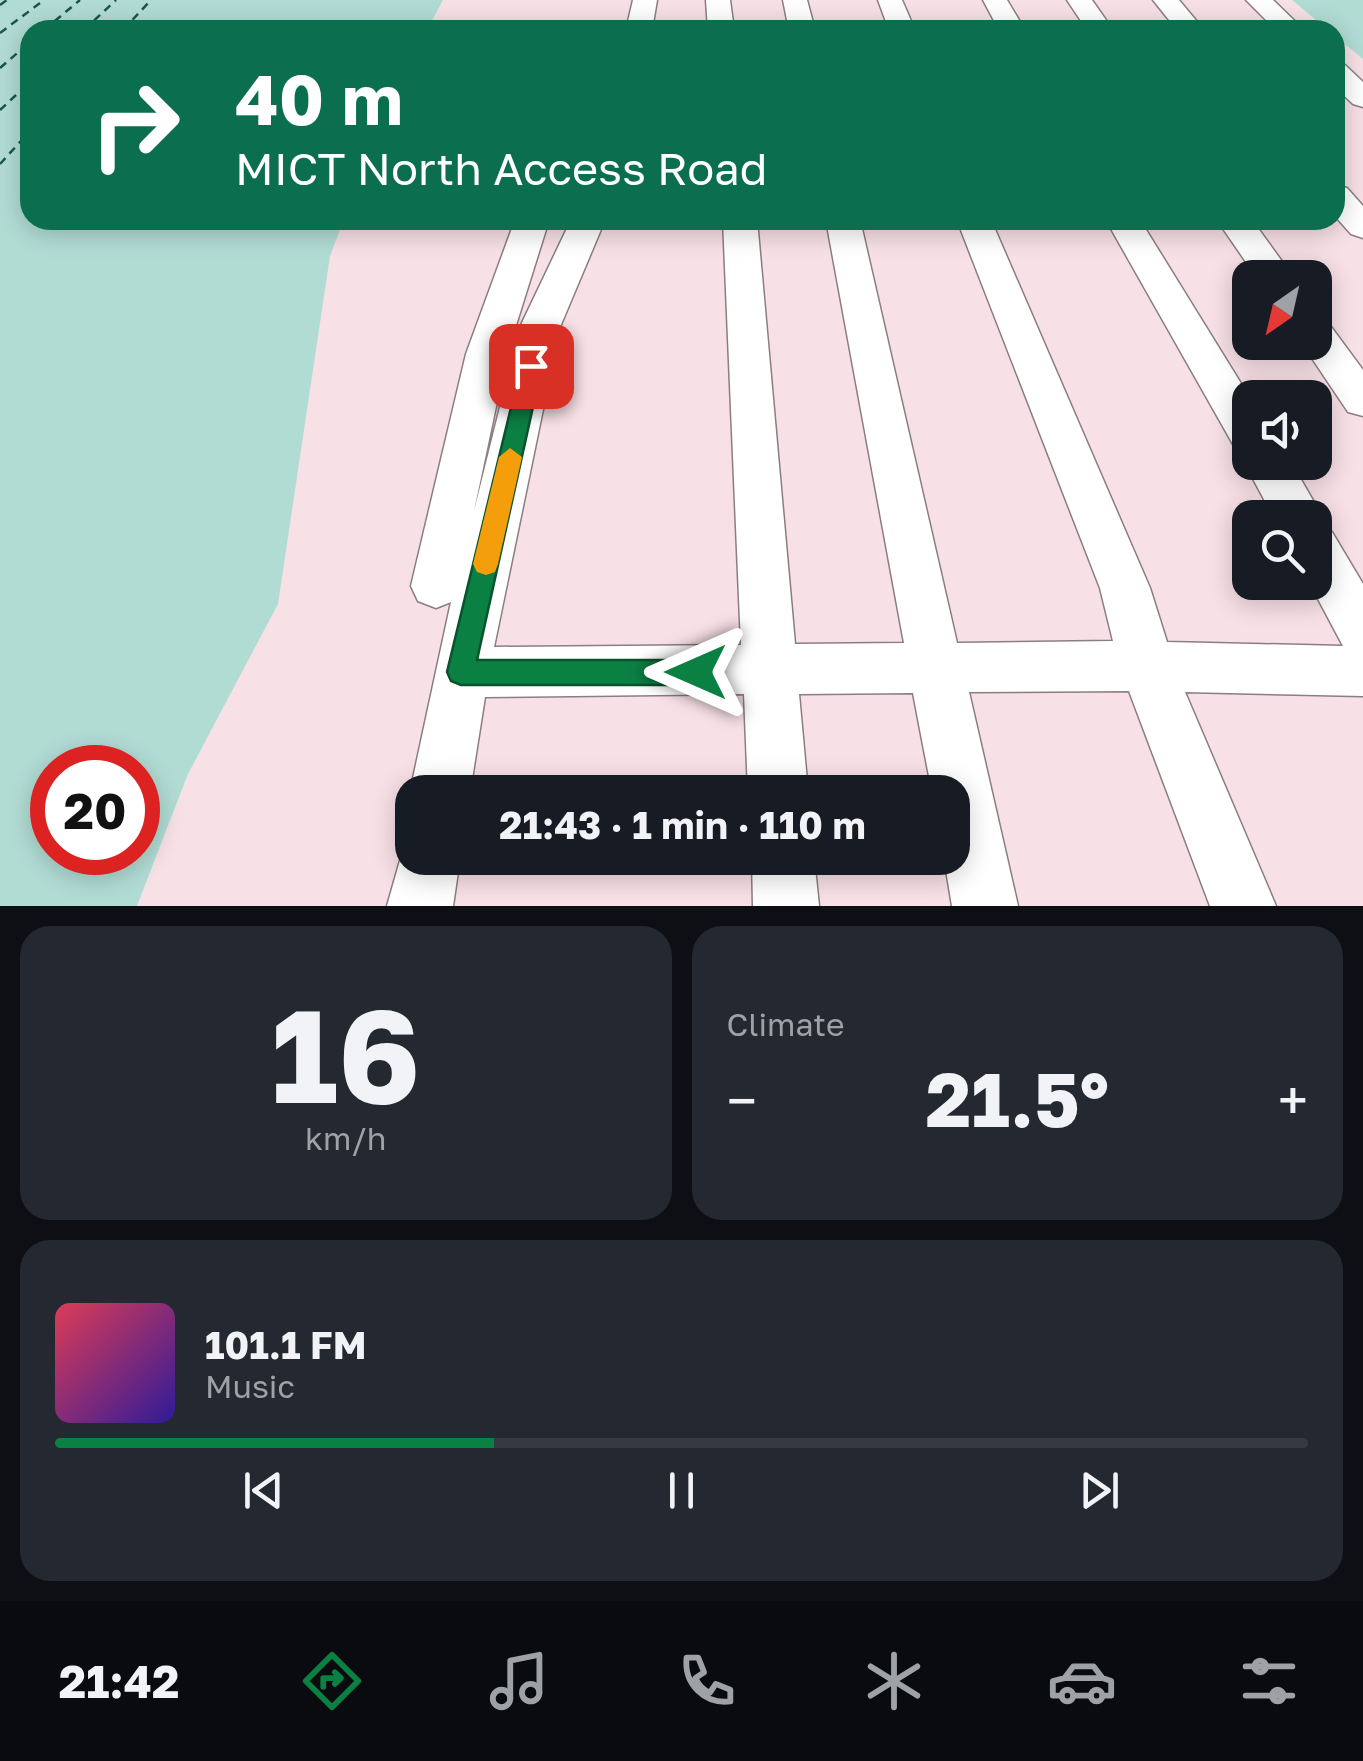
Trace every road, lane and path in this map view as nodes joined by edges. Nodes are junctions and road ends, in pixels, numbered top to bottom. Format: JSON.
{"nodes":[{"id":1,"x":1165,"y":0,"type":"edge"},
{"id":2,"x":1258,"y":0,"type":"edge"},
{"id":3,"x":1183,"y":20,"type":"edge"},
{"id":4,"x":1279,"y":20,"type":"edge"},
{"id":5,"x":1345,"y":206,"type":"edge"},
{"id":6,"x":1363,"y":227,"type":"edge"},
{"id":7,"x":528,"y":230,"type":"edge"},
{"id":8,"x":584,"y":230,"type":"edge"},
{"id":9,"x":741,"y":230,"type":"edge"},
{"id":10,"x":845,"y":230,"type":"edge"},
{"id":11,"x":978,"y":230,"type":"edge"},
{"id":12,"x":1129,"y":230,"type":"edge"},
{"id":13,"x":1241,"y":230,"type":"edge"},
{"id":14,"x":1263,"y":260,"type":"edge"},
{"id":15,"x":1332,"y":357,"type":"edge"},
{"id":16,"x":1363,"y":401,"type":"edge"},
{"id":17,"x":1232,"y":404,"type":"edge"},
{"id":18,"x":1332,"y":576,"type":"edge"},
{"id":19,"x":436,"y":586,"type":"dead end"},
{"id":20,"x":1363,"y":632,"type":"edge"},
{"id":21,"x":1147,"y":666,"type":"junction"},
{"id":22,"x":934,"y":668,"type":"junction"},
{"id":23,"x":1363,"y":671,"type":"edge"},
{"id":24,"x":461,"y":672,"type":"junction"},
{"id":25,"x":769,"y":672,"type":"junction"},
{"id":26,"x":443,"y":775,"type":"edge"},
{"id":27,"x":777,"y":775,"type":"edge"},
{"id":28,"x":426,"y":875,"type":"edge"},
{"id":29,"x":784,"y":875,"type":"edge"},
{"id":30,"x":420,"y":906,"type":"edge"},
{"id":31,"x":786,"y":906,"type":"edge"},
{"id":32,"x":985,"y":906,"type":"edge"},
{"id":33,"x":1243,"y":906,"type":"edge"}],
"edges":[{"from":1,"to":3,"type":"street"},
{"from":2,"to":4,"type":"street"},
{"from":5,"to":6,"type":"street"},
{"from":7,"to":19,"type":"street"},
{"from":8,"to":24,"type":"street"},
{"from":9,"to":25,"type":"street"},
{"from":10,"to":22,"type":"street"},
{"from":11,"to":21,"type":"street"},
{"from":12,"to":17,"type":"street"},
{"from":13,"to":14,"type":"street"},
{"from":15,"to":16,"type":"street"},
{"from":18,"to":20,"type":"street"},
{"from":21,"to":22,"type":"street"},
{"from":21,"to":23,"type":"street"},
{"from":21,"to":33,"type":"street"},
{"from":22,"to":25,"type":"street"},
{"from":22,"to":32,"type":"street"},
{"from":24,"to":25,"type":"street"},
{"from":24,"to":26,"type":"street"},
{"from":25,"to":27,"type":"street"},
{"from":28,"to":30,"type":"street"},
{"from":29,"to":31,"type":"street"}]}
